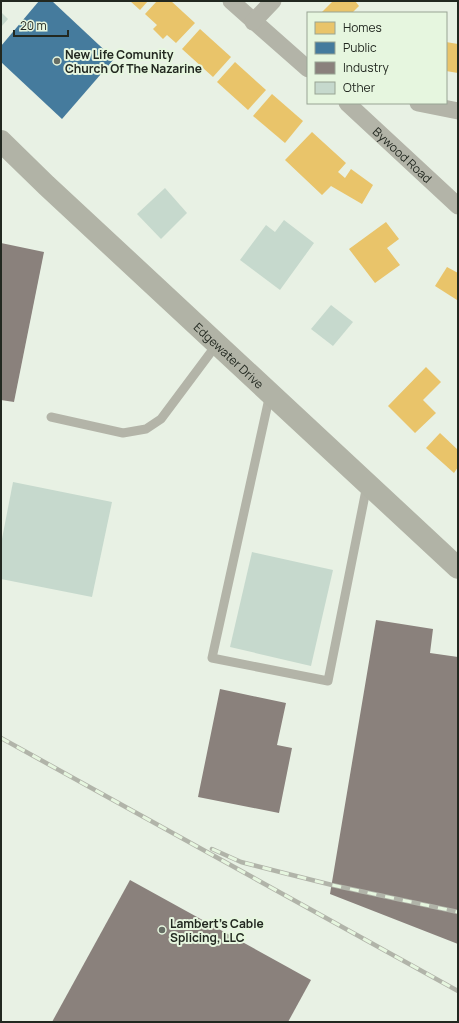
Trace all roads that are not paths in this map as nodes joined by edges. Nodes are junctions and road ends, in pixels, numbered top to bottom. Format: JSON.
{"nodes":[{"id":1,"x":231,"y":1,"type":"edge"},
{"id":2,"x":273,"y":1,"type":"edge"},
{"id":3,"x":254,"y":22,"type":"junction"},
{"id":4,"x":307,"y":68,"type":"edge"},
{"id":5,"x":423,"y":104,"type":"edge"},
{"id":6,"x":355,"y":105,"type":"edge"},
{"id":7,"x":458,"y":111,"type":"edge"},
{"id":8,"x":1,"y":141,"type":"edge"},
{"id":9,"x":458,"y":206,"type":"edge"},
{"id":10,"x":217,"y":344,"type":"junction"},
{"id":11,"x":270,"y":393,"type":"junction"},
{"id":12,"x":51,"y":417,"type":"dead end"},
{"id":13,"x":367,"y":483,"type":"junction"},
{"id":14,"x":458,"y":568,"type":"edge"}],
"edges":[{"from":1,"to":3,"type":"street"},
{"from":2,"to":3,"type":"street"},
{"from":3,"to":4,"type":"street"},
{"from":5,"to":7,"type":"street"},
{"from":6,"to":9,"type":"street","name":"Bywood Road"},
{"from":8,"to":10,"type":"main road","name":"Edgewater Drive"},
{"from":10,"to":11,"type":"main road","name":"Edgewater Drive"},
{"from":10,"to":12,"type":"lane"},
{"from":11,"to":13,"type":"main road","name":"Edgewater Drive"},
{"from":11,"to":13,"type":"lane"},
{"from":13,"to":14,"type":"main road","name":"Edgewater Drive"}]}
